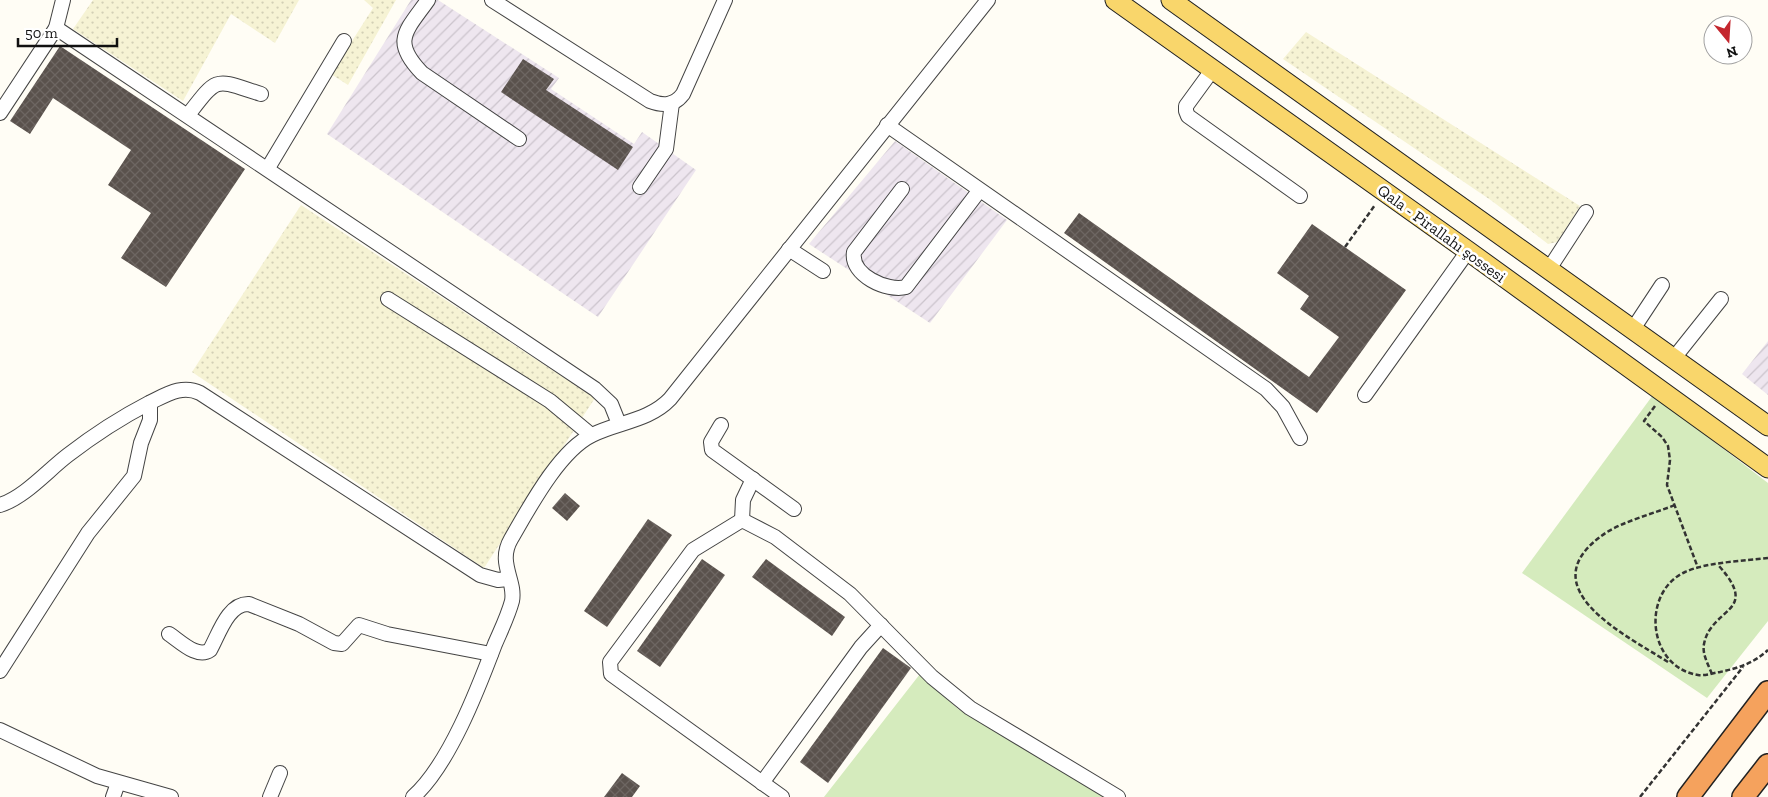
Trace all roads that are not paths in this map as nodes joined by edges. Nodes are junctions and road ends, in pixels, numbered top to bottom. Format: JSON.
{"nodes":[{"id":1,"x":63,"y":0,"type":"edge"},
{"id":2,"x":428,"y":0,"type":"edge"},
{"id":3,"x":492,"y":0,"type":"edge"},
{"id":4,"x":725,"y":0,"type":"edge"},
{"id":5,"x":988,"y":0,"type":"edge"},
{"id":6,"x":1115,"y":0,"type":"edge"},
{"id":7,"x":1170,"y":0,"type":"edge"},
{"id":8,"x":56,"y":28,"type":"junction"},
{"id":9,"x":344,"y":41,"type":"dead end"},
{"id":10,"x":1213,"y":69,"type":"junction"},
{"id":11,"x":261,"y":94,"type":"dead end"},
{"id":12,"x":672,"y":103,"type":"junction"},
{"id":13,"x":0,"y":113,"type":"edge"},
{"id":14,"x":188,"y":115,"type":"junction"},
{"id":15,"x":887,"y":125,"type":"junction"},
{"id":16,"x":519,"y":140,"type":"dead end"},
{"id":17,"x":268,"y":168,"type":"junction"},
{"id":18,"x":640,"y":187,"type":"dead end"},
{"id":19,"x":902,"y":188,"type":"dead end"},
{"id":20,"x":979,"y":192,"type":"junction"},
{"id":21,"x":1300,"y":196,"type":"dead end"},
{"id":22,"x":1586,"y":212,"type":"dead end"},
{"id":23,"x":789,"y":249,"type":"junction"},
{"id":24,"x":1468,"y":251,"type":"junction"},
{"id":25,"x":1549,"y":270,"type":"junction"},
{"id":26,"x":823,"y":271,"type":"dead end"},
{"id":27,"x":1662,"y":285,"type":"dead end"},
{"id":28,"x":388,"y":299,"type":"dead end"},
{"id":29,"x":1721,"y":299,"type":"dead end"},
{"id":30,"x":1633,"y":329,"type":"junction"},
{"id":31,"x":1674,"y":358,"type":"junction"},
{"id":32,"x":1365,"y":395,"type":"dead end"},
{"id":33,"x":150,"y":403,"type":"junction"},
{"id":34,"x":619,"y":424,"type":"junction"},
{"id":35,"x":721,"y":426,"type":"dead end"},
{"id":36,"x":1768,"y":426,"type":"edge"},
{"id":37,"x":591,"y":435,"type":"junction"},
{"id":38,"x":1300,"y":438,"type":"dead end"},
{"id":39,"x":1768,"y":468,"type":"edge"},
{"id":40,"x":753,"y":479,"type":"junction"},
{"id":41,"x":0,"y":505,"type":"edge"},
{"id":42,"x":794,"y":509,"type":"dead end"},
{"id":43,"x":742,"y":520,"type":"junction"},
{"id":44,"x":508,"y":579,"type":"junction"},
{"id":45,"x":881,"y":625,"type":"junction"},
{"id":46,"x":168,"y":634,"type":"dead end"},
{"id":47,"x":491,"y":654,"type":"junction"},
{"id":48,"x":0,"y":671,"type":"edge"},
{"id":49,"x":1768,"y":692,"type":"edge"},
{"id":50,"x":0,"y":730,"type":"edge"},
{"id":51,"x":1768,"y":765,"type":"edge"},
{"id":52,"x":280,"y":773,"type":"dead end"},
{"id":53,"x":118,"y":783,"type":"junction"},
{"id":54,"x":762,"y":783,"type":"junction"},
{"id":55,"x":154,"y":794,"type":"edge"},
{"id":56,"x":113,"y":797,"type":"edge"},
{"id":57,"x":171,"y":797,"type":"edge"},
{"id":58,"x":270,"y":797,"type":"edge"},
{"id":59,"x":413,"y":797,"type":"edge"},
{"id":60,"x":782,"y":797,"type":"edge"},
{"id":61,"x":1118,"y":797,"type":"edge"},
{"id":62,"x":1688,"y":797,"type":"edge"},
{"id":63,"x":1744,"y":797,"type":"edge"}],
"edges":[{"from":1,"to":8,"type":"street"},
{"from":2,"to":16,"type":"street"},
{"from":3,"to":12,"type":"street"},
{"from":4,"to":12,"type":"street"},
{"from":5,"to":15,"type":"street"},
{"from":6,"to":10,"type":"main road","name":"Qala - Pirallahı şossesi"},
{"from":7,"to":25,"type":"main road","name":"Qala - Pirallahı şossesi"},
{"from":8,"to":13,"type":"street"},
{"from":8,"to":14,"type":"street"},
{"from":9,"to":17,"type":"street"},
{"from":10,"to":21,"type":"street"},
{"from":10,"to":24,"type":"main road","name":"Qala - Pirallahı şossesi"},
{"from":11,"to":14,"type":"street"},
{"from":12,"to":18,"type":"street"},
{"from":14,"to":17,"type":"street"},
{"from":15,"to":20,"type":"street"},
{"from":15,"to":23,"type":"street"},
{"from":17,"to":34,"type":"street"},
{"from":19,"to":20,"type":"street"},
{"from":20,"to":38,"type":"street"},
{"from":22,"to":25,"type":"street"},
{"from":23,"to":26,"type":"street"},
{"from":23,"to":34,"type":"street"},
{"from":24,"to":32,"type":"street"},
{"from":24,"to":39,"type":"main road","name":"Qala - Pirallahı şossesi"},
{"from":25,"to":30,"type":"main road","name":"Qala - Pirallahı şossesi"},
{"from":27,"to":30,"type":"street"},
{"from":28,"to":37,"type":"street"},
{"from":29,"to":31,"type":"street"},
{"from":30,"to":31,"type":"main road","name":"Qala - Pirallahı şossesi"},
{"from":31,"to":36,"type":"main road","name":"Qala - Pirallahı şossesi"},
{"from":33,"to":41,"type":"street"},
{"from":33,"to":44,"type":"street"},
{"from":33,"to":48,"type":"street"},
{"from":34,"to":37,"type":"street"},
{"from":35,"to":40,"type":"street"},
{"from":37,"to":44,"type":"street"},
{"from":40,"to":42,"type":"street"},
{"from":40,"to":43,"type":"street"},
{"from":43,"to":45,"type":"street"},
{"from":43,"to":54,"type":"street"},
{"from":44,"to":47,"type":"street"},
{"from":45,"to":54,"type":"street"},
{"from":45,"to":61,"type":"street"},
{"from":46,"to":47,"type":"street"},
{"from":47,"to":59,"type":"street"},
{"from":49,"to":62,"type":"highway"},
{"from":50,"to":53,"type":"street"},
{"from":51,"to":63,"type":"highway"},
{"from":52,"to":58,"type":"street"},
{"from":53,"to":55,"type":"street"},
{"from":53,"to":56,"type":"street"},
{"from":54,"to":60,"type":"street"},
{"from":55,"to":57,"type":"street"}]}
